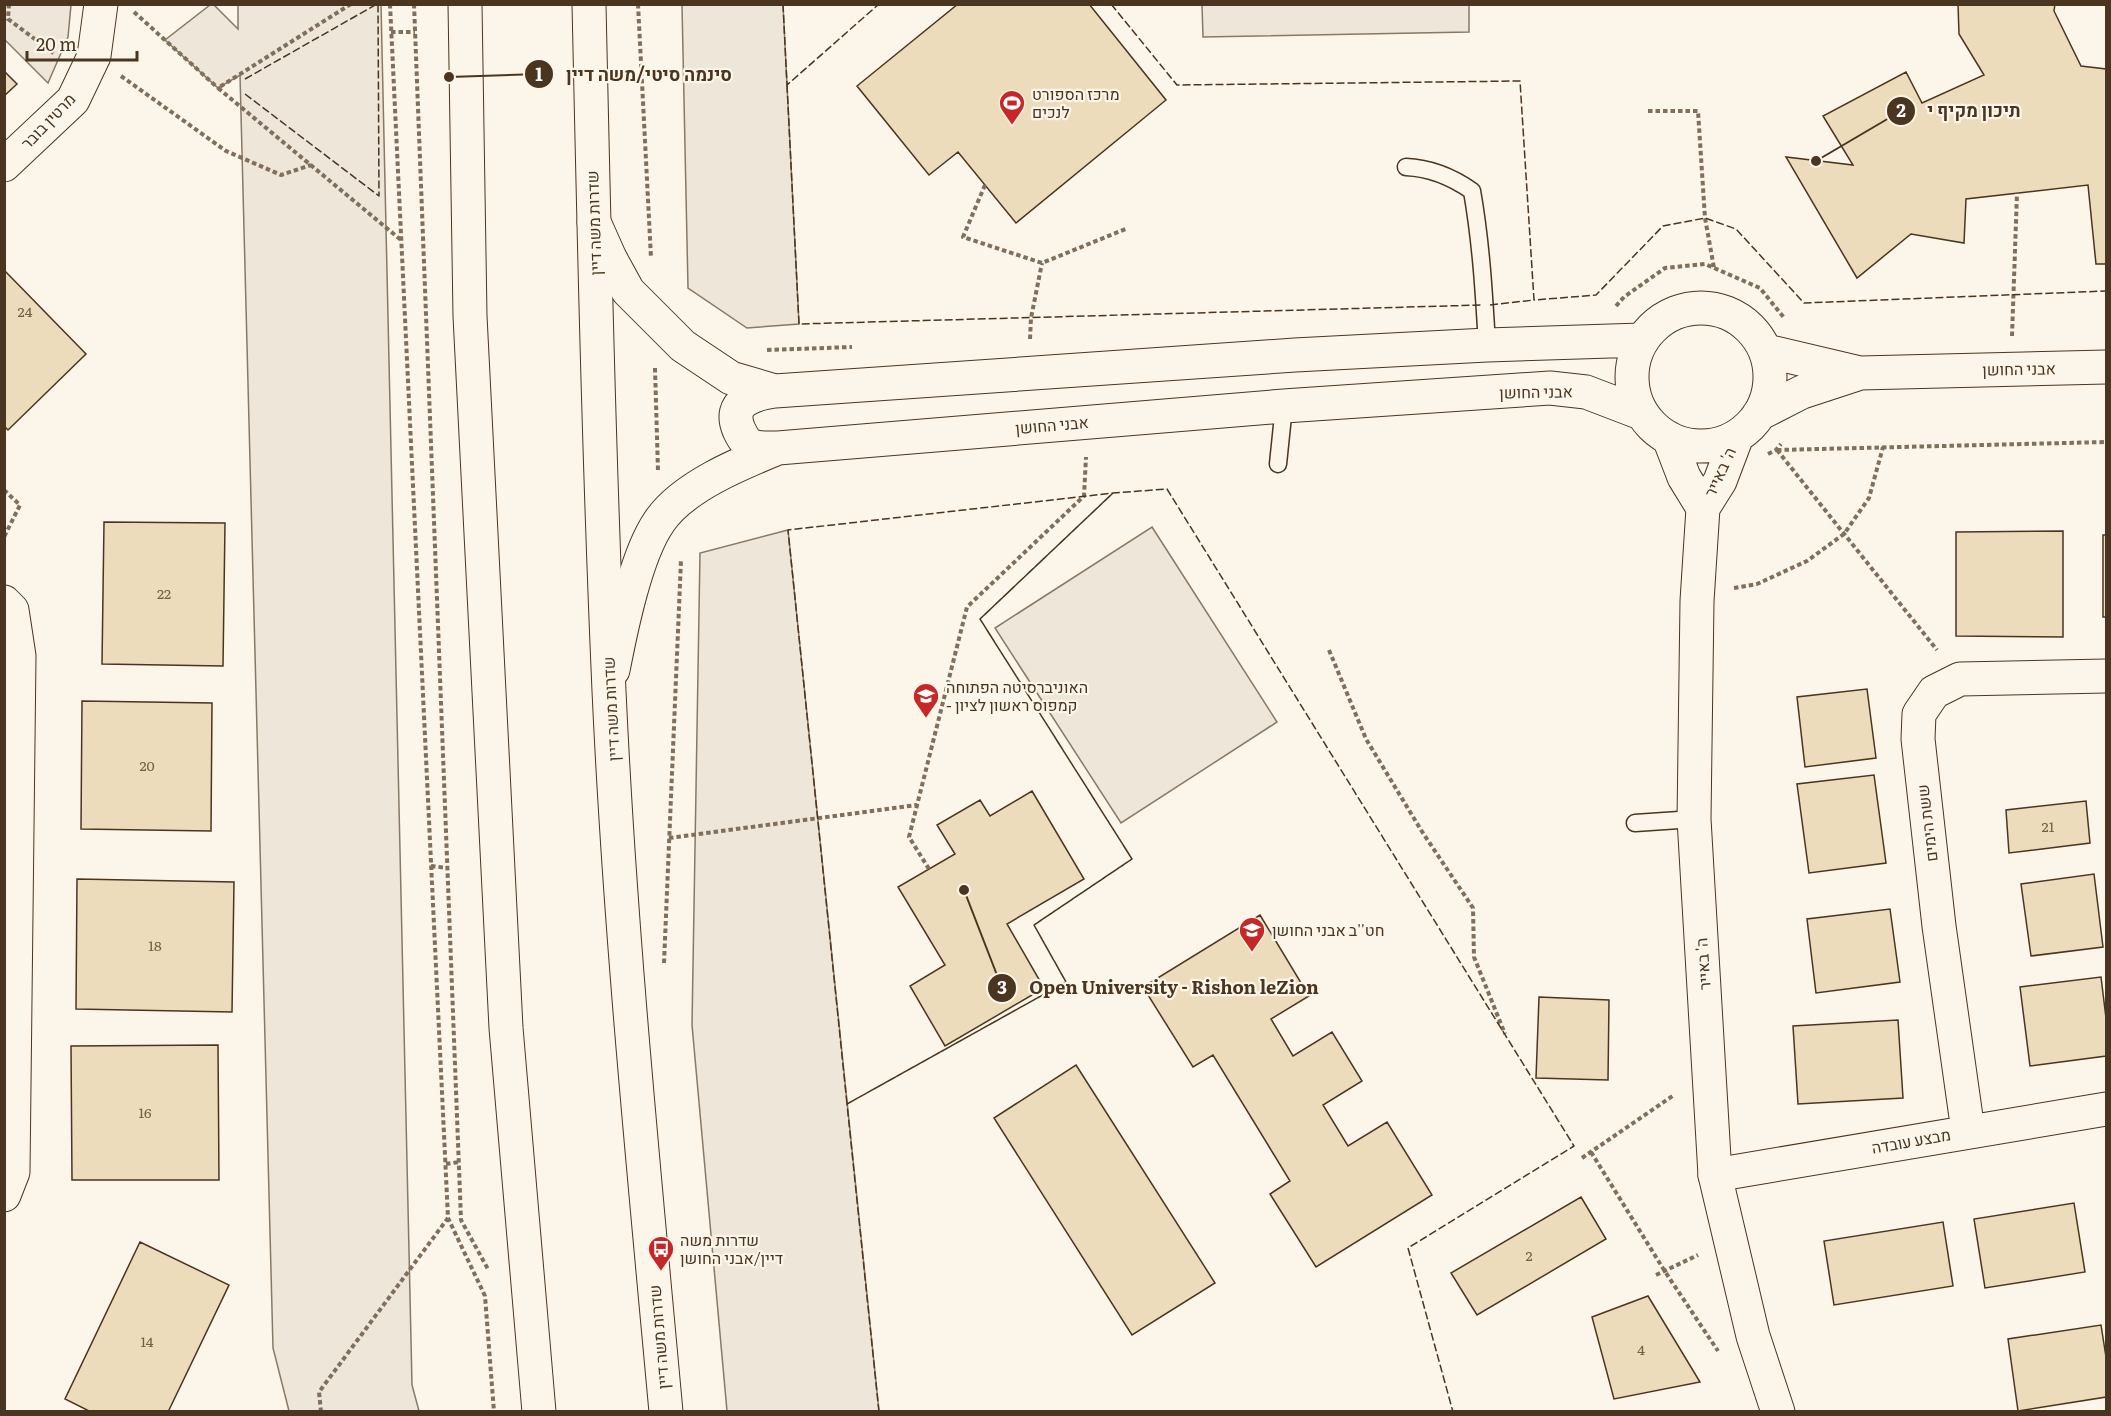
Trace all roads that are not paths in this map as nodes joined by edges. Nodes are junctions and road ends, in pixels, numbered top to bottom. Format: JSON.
{"nodes":[{"id":1,"x":101,"y":4,"type":"edge"},
{"id":2,"x":465,"y":4,"type":"edge"},
{"id":3,"x":589,"y":4,"type":"edge"},
{"id":4,"x":4,"y":165,"type":"edge"},
{"id":5,"x":1406,"y":167,"type":"dead end"},
{"id":6,"x":594,"y":222,"type":"junction"},
{"id":7,"x":1642,"y":340,"type":"junction"},
{"id":8,"x":1487,"y":345,"type":"junction"},
{"id":9,"x":1766,"y":351,"type":"junction"},
{"id":10,"x":2106,"y":367,"type":"edge"},
{"id":11,"x":1860,"y":373,"type":"junction"},
{"id":12,"x":775,"y":391,"type":"junction"},
{"id":13,"x":1284,"y":405,"type":"junction"},
{"id":14,"x":1641,"y":413,"type":"junction"},
{"id":15,"x":1748,"y":425,"type":"junction"},
{"id":16,"x":1669,"y":438,"type":"junction"},
{"id":17,"x":778,"y":448,"type":"junction"},
{"id":18,"x":1278,"y":464,"type":"dead end"},
{"id":19,"x":1703,"y":508,"type":"junction"},
{"id":20,"x":4,"y":602,"type":"edge"},
{"id":21,"x":2106,"y":676,"type":"edge"},
{"id":22,"x":609,"y":692,"type":"junction"},
{"id":23,"x":1694,"y":819,"type":"junction"},
{"id":24,"x":1635,"y":823,"type":"dead end"},
{"id":25,"x":2106,"y":1109,"type":"edge"},
{"id":26,"x":1968,"y":1131,"type":"junction"},
{"id":27,"x":1715,"y":1175,"type":"junction"},
{"id":28,"x":4,"y":1195,"type":"edge"},
{"id":29,"x":537,"y":1409,"type":"edge"},
{"id":30,"x":666,"y":1412,"type":"edge"},
{"id":31,"x":1778,"y":1412,"type":"edge"}],
"edges":[{"from":1,"to":4,"type":"street","name":"מרטין בובר"},
{"from":2,"to":29,"type":"street"},
{"from":3,"to":6,"type":"street","name":"שדרות משה דיין"},
{"from":5,"to":8,"type":"lane"},
{"from":6,"to":12,"type":"street"},
{"from":6,"to":22,"type":"street","name":"שדרות משה דיין"},
{"from":7,"to":8,"type":"street"},
{"from":7,"to":9,"type":"street"},
{"from":7,"to":14,"type":"street"},
{"from":8,"to":12,"type":"street"},
{"from":9,"to":11,"type":"street","name":"אבני החושן"},
{"from":9,"to":15,"type":"street"},
{"from":10,"to":11,"type":"street","name":"אבני החושן"},
{"from":11,"to":15,"type":"street","name":"אבני החושן"},
{"from":12,"to":17,"type":"street"},
{"from":13,"to":14,"type":"street","name":"אבני החושן"},
{"from":13,"to":17,"type":"street","name":"אבני החושן"},
{"from":13,"to":18,"type":"lane"},
{"from":14,"to":16,"type":"street"},
{"from":15,"to":16,"type":"street"},
{"from":15,"to":19,"type":"street","name":"ה' באייר"},
{"from":16,"to":19,"type":"street","name":"ה' באייר"},
{"from":17,"to":22,"type":"street","name":"אבני החושן"},
{"from":19,"to":23,"type":"street","name":"ה' באייר"},
{"from":20,"to":28,"type":"street"},
{"from":21,"to":26,"type":"street","name":"ששת הימים"},
{"from":22,"to":30,"type":"street","name":"שדרות משה דיין"},
{"from":23,"to":24,"type":"lane"},
{"from":23,"to":27,"type":"street","name":"ה' באייר"},
{"from":25,"to":26,"type":"street","name":"מבצע עובדה"},
{"from":26,"to":27,"type":"street","name":"מבצע עובדה"},
{"from":27,"to":31,"type":"street","name":"ה' באייר"}]}
